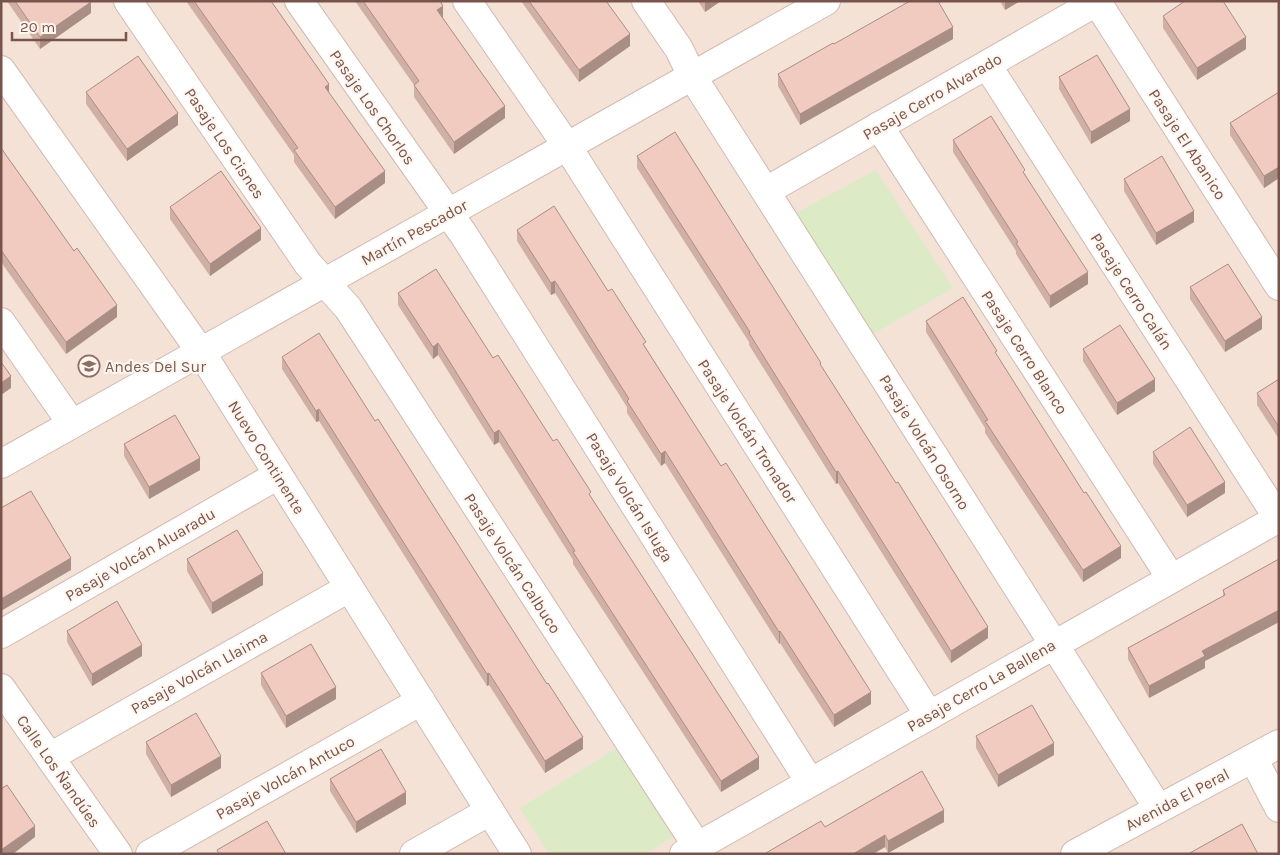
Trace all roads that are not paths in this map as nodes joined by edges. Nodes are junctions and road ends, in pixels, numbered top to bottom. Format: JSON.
{"nodes":[{"id":1,"x":128,"y":1,"type":"edge"},
{"id":2,"x":299,"y":1,"type":"edge"},
{"id":3,"x":467,"y":1,"type":"edge"},
{"id":4,"x":646,"y":1,"type":"edge"},
{"id":5,"x":826,"y":1,"type":"edge"},
{"id":6,"x":1098,"y":2,"type":"edge"},
{"id":7,"x":987,"y":64,"type":"junction"},
{"id":8,"x":1,"y":70,"type":"edge"},
{"id":9,"x":692,"y":76,"type":"junction"},
{"id":10,"x":879,"y":126,"type":"junction"},
{"id":11,"x":567,"y":146,"type":"junction"},
{"id":12,"x":766,"y":191,"type":"junction"},
{"id":13,"x":448,"y":213,"type":"junction"},
{"id":14,"x":325,"y":282,"type":"junction"},
{"id":15,"x":1279,"y":286,"type":"edge"},
{"id":16,"x":1,"y":322,"type":"edge"},
{"id":17,"x":201,"y":352,"type":"junction"},
{"id":18,"x":72,"y":424,"type":"junction"},
{"id":19,"x":1,"y":464,"type":"edge"},
{"id":20,"x":278,"y":475,"type":"junction"},
{"id":21,"x":1278,"y":518,"type":"edge"},
{"id":22,"x":1171,"y":578,"type":"junction"},
{"id":23,"x":349,"y":588,"type":"junction"},
{"id":24,"x":1,"y":634,"type":"edge"},
{"id":25,"x":1054,"y":644,"type":"junction"},
{"id":26,"x":1,"y":688,"type":"edge"},
{"id":27,"x":421,"y":701,"type":"junction"},
{"id":28,"x":929,"y":715,"type":"junction"},
{"id":29,"x":1279,"y":744,"type":"edge"},
{"id":30,"x":50,"y":757,"type":"junction"},
{"id":31,"x":1253,"y":758,"type":"junction"},
{"id":32,"x":810,"y":782,"type":"junction"},
{"id":33,"x":1158,"y":808,"type":"junction"},
{"id":34,"x":1279,"y":808,"type":"edge"},
{"id":35,"x":490,"y":811,"type":"junction"},
{"id":36,"x":691,"y":850,"type":"edge"},
{"id":37,"x":118,"y":854,"type":"edge"},
{"id":38,"x":150,"y":854,"type":"edge"},
{"id":39,"x":414,"y":854,"type":"edge"},
{"id":40,"x":517,"y":854,"type":"edge"},
{"id":41,"x":1075,"y":854,"type":"edge"}],
"edges":[{"from":1,"to":14,"type":"street","name":"Pasaje Los Cisnes"},
{"from":2,"to":13,"type":"street","name":"Pasaje Los Chorlos"},
{"from":3,"to":11,"type":"street","name":"Pasaje Volcán Tronador"},
{"from":4,"to":9,"type":"street","name":"Pasaje Volcán Osorno"},
{"from":5,"to":9,"type":"street","name":"Martín Pescador"},
{"from":6,"to":7,"type":"street","name":"Pasaje Cerro Alvarado"},
{"from":6,"to":15,"type":"street","name":"Pasaje El Abanico"},
{"from":7,"to":10,"type":"street","name":"Pasaje Cerro Alvarado"},
{"from":7,"to":21,"type":"street","name":"Pasaje Cerro Calán"},
{"from":8,"to":17,"type":"street","name":"Nuevo Continente"},
{"from":9,"to":11,"type":"street","name":"Martín Pescador"},
{"from":9,"to":12,"type":"street","name":"Pasaje Volcán Osorno"},
{"from":10,"to":12,"type":"street","name":"Pasaje Cerro Alvarado"},
{"from":10,"to":22,"type":"street","name":"Pasaje Cerro Blanco"},
{"from":11,"to":13,"type":"street","name":"Martín Pescador"},
{"from":11,"to":28,"type":"street","name":"Pasaje Volcán Tronador"},
{"from":12,"to":25,"type":"street","name":"Pasaje Volcán Osorno"},
{"from":13,"to":14,"type":"street","name":"Martín Pescador"},
{"from":13,"to":32,"type":"street","name":"Pasaje Volcán Isluga"},
{"from":14,"to":17,"type":"street","name":"Martín Pescador"},
{"from":14,"to":36,"type":"street","name":"Pasaje Volcán Calbuco"},
{"from":16,"to":18,"type":"street"},
{"from":17,"to":18,"type":"street","name":"Martín Pescador"},
{"from":17,"to":20,"type":"street","name":"Nuevo Continente"},
{"from":18,"to":19,"type":"street","name":"Martín Pescador"},
{"from":20,"to":23,"type":"street","name":"Nuevo Continente"},
{"from":20,"to":24,"type":"street","name":"Pasaje Volcán Aluaradu"},
{"from":21,"to":22,"type":"street","name":"Pasaje Cerro La Ballena"},
{"from":22,"to":25,"type":"street","name":"Pasaje Cerro La Ballena"},
{"from":23,"to":27,"type":"street","name":"Nuevo Continente"},
{"from":23,"to":30,"type":"street","name":"Pasaje Volcán Llaima"},
{"from":25,"to":28,"type":"street","name":"Pasaje Cerro La Ballena"},
{"from":25,"to":33,"type":"street","name":"Pasaje Volcán Osorno"},
{"from":26,"to":30,"type":"street","name":"Calle Los Ñandúes"},
{"from":27,"to":35,"type":"street","name":"Nuevo Continente"},
{"from":27,"to":38,"type":"street","name":"Pasaje Volcán Antuco"},
{"from":28,"to":32,"type":"street","name":"Pasaje Cerro La Ballena"},
{"from":29,"to":31,"type":"street","name":"Avenida El Peral"},
{"from":30,"to":37,"type":"street","name":"Calle Los Ñandúes"},
{"from":31,"to":33,"type":"street","name":"Avenida El Peral"},
{"from":31,"to":34,"type":"street"},
{"from":32,"to":36,"type":"street","name":"Pasaje Cerro La Ballena"},
{"from":33,"to":41,"type":"street","name":"Avenida El Peral"},
{"from":35,"to":39,"type":"street"},
{"from":35,"to":40,"type":"street","name":"Nuevo Continente"}]}
